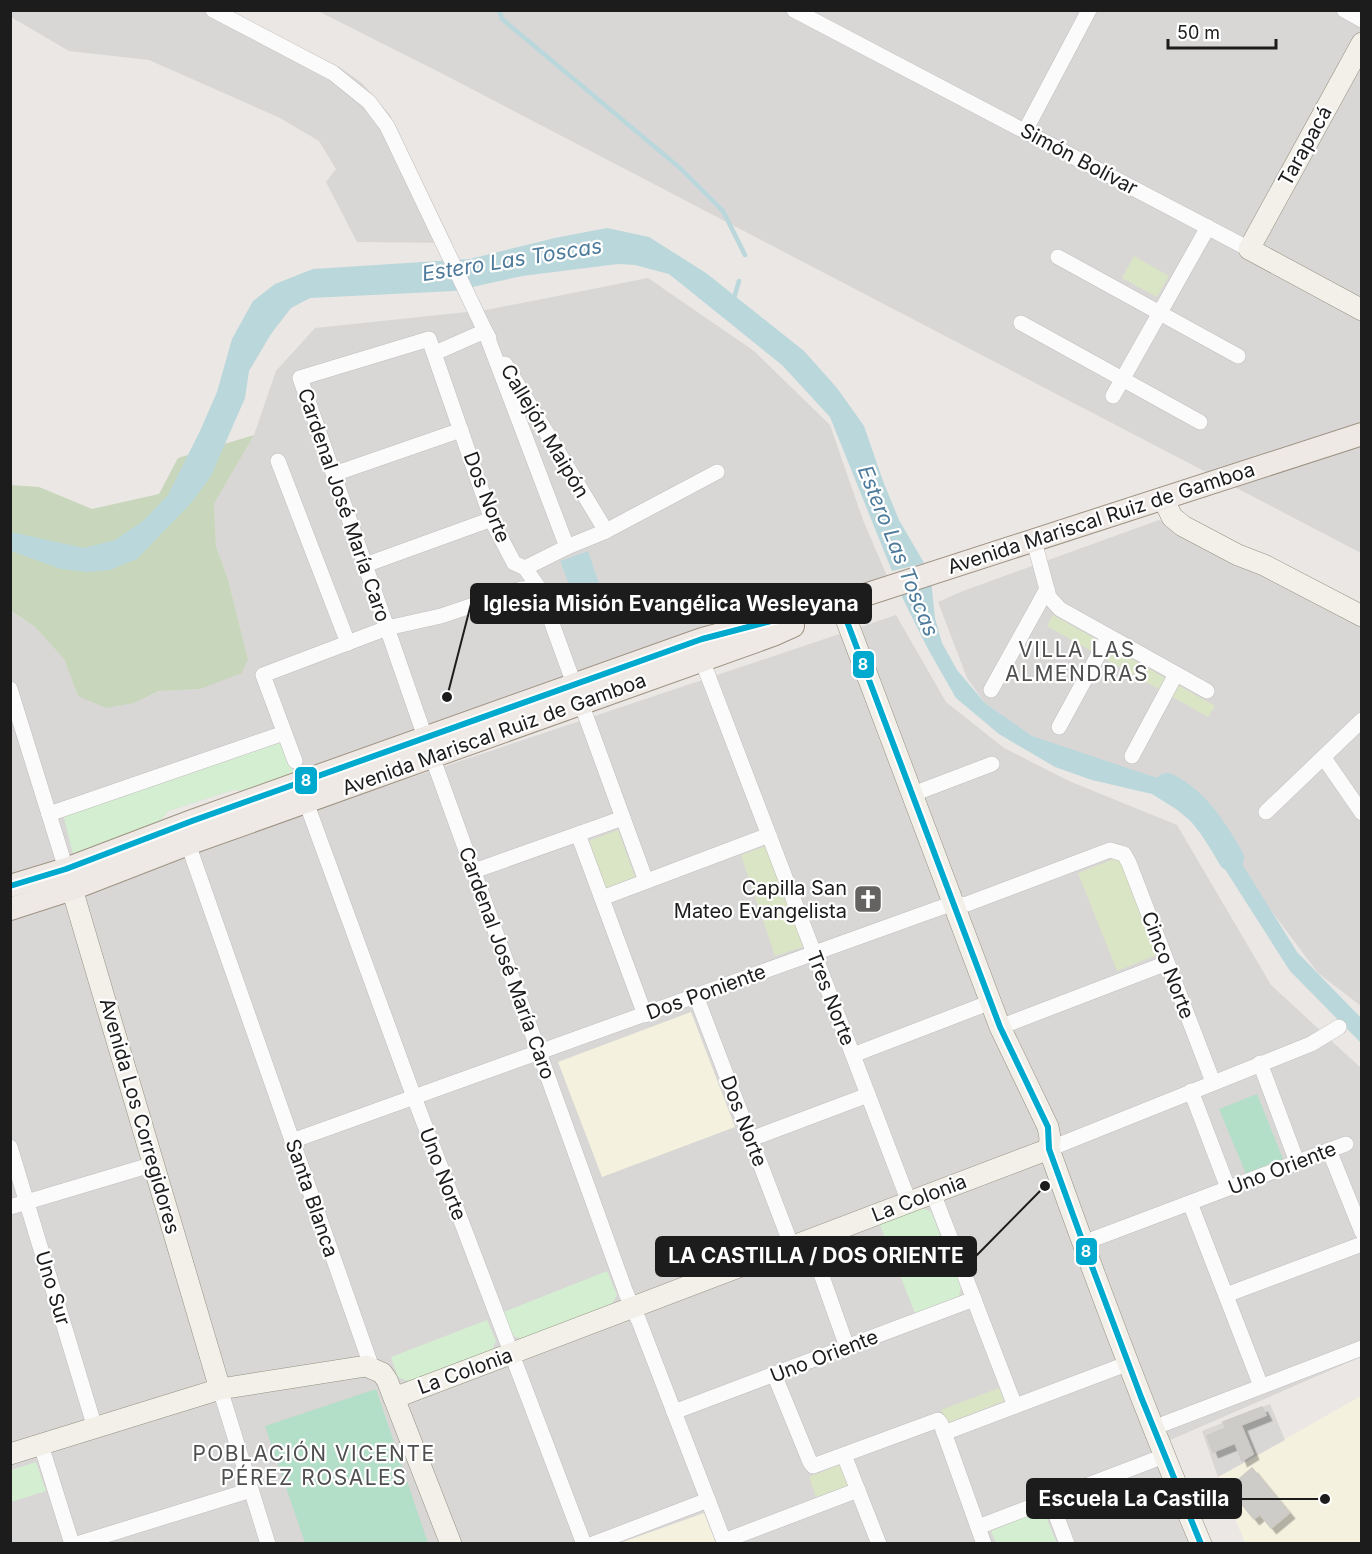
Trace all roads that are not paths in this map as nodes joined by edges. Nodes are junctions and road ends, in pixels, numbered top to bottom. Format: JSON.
{"nodes":[{"id":1,"x":213,"y":10,"type":"edge"},
{"id":2,"x":1089,"y":10,"type":"edge"},
{"id":3,"x":1344,"y":10,"type":"edge"},
{"id":4,"x":797,"y":11,"type":"edge"},
{"id":5,"x":1362,"y":20,"type":"edge"},
{"id":6,"x":1362,"y":43,"type":"edge"},
{"id":7,"x":1025,"y":131,"type":"junction"},
{"id":8,"x":1208,"y":227,"type":"junction"},
{"id":9,"x":1249,"y":249,"type":"junction"},
{"id":10,"x":1058,"y":257,"type":"dead end"},
{"id":11,"x":1362,"y":310,"type":"edge"},
{"id":12,"x":1160,"y":313,"type":"junction"},
{"id":13,"x":1021,"y":323,"type":"dead end"},
{"id":14,"x":485,"y":332,"type":"junction"},
{"id":15,"x":432,"y":346,"type":"junction"},
{"id":16,"x":1238,"y":356,"type":"dead end"},
{"id":17,"x":1123,"y":379,"type":"junction"},
{"id":18,"x":1113,"y":396,"type":"dead end"},
{"id":19,"x":1200,"y":422,"type":"dead end"},
{"id":20,"x":461,"y":430,"type":"junction"},
{"id":21,"x":1362,"y":434,"type":"edge"},
{"id":22,"x":278,"y":461,"type":"dead end"},
{"id":23,"x":717,"y":472,"type":"dead end"},
{"id":24,"x":334,"y":474,"type":"junction"},
{"id":25,"x":1164,"y":500,"type":"junction"},
{"id":26,"x":492,"y":519,"type":"junction"},
{"id":27,"x":606,"y":531,"type":"junction"},
{"id":28,"x":1034,"y":541,"type":"junction"},
{"id":29,"x":567,"y":546,"type":"junction"},
{"id":30,"x":365,"y":565,"type":"junction"},
{"id":31,"x":525,"y":568,"type":"junction"},
{"id":32,"x":539,"y":588,"type":"junction"},
{"id":33,"x":1047,"y":589,"type":"junction"},
{"id":34,"x":840,"y":603,"type":"junction"},
{"id":35,"x":1362,"y":616,"type":"edge"},
{"id":36,"x":387,"y":628,"type":"junction"},
{"id":37,"x":1108,"y":637,"type":"junction"},
{"id":38,"x":348,"y":643,"type":"junction"},
{"id":39,"x":702,"y":660,"type":"junction"},
{"id":40,"x":1176,"y":674,"type":"junction"},
{"id":41,"x":10,"y":689,"type":"edge"},
{"id":42,"x":991,"y":690,"type":"dead end"},
{"id":43,"x":1207,"y":691,"type":"dead end"},
{"id":44,"x":577,"y":694,"type":"junction"},
{"id":45,"x":1362,"y":720,"type":"edge"},
{"id":46,"x":1059,"y":728,"type":"dead end"},
{"id":47,"x":284,"y":734,"type":"junction"},
{"id":48,"x":18,"y":737,"type":"edge"},
{"id":49,"x":429,"y":747,"type":"junction"},
{"id":50,"x":1132,"y":756,"type":"dead end"},
{"id":51,"x":1324,"y":758,"type":"junction"},
{"id":52,"x":295,"y":761,"type":"dead end"},
{"id":53,"x":992,"y":765,"type":"dead end"},
{"id":54,"x":913,"y":794,"type":"junction"},
{"id":55,"x":306,"y":802,"type":"junction"},
{"id":56,"x":1266,"y":812,"type":"dead end"},
{"id":57,"x":1362,"y":813,"type":"edge"},
{"id":58,"x":49,"y":814,"type":"junction"},
{"id":59,"x":623,"y":818,"type":"junction"},
{"id":60,"x":578,"y":834,"type":"junction"},
{"id":61,"x":769,"y":835,"type":"junction"},
{"id":62,"x":188,"y":844,"type":"junction"},
{"id":63,"x":1120,"y":852,"type":"joint"},
{"id":64,"x":474,"y":871,"type":"junction"},
{"id":65,"x":69,"y":879,"type":"junction"},
{"id":66,"x":646,"y":881,"type":"junction"},
{"id":67,"x":10,"y":886,"type":"edge"},
{"id":68,"x":602,"y":898,"type":"junction"},
{"id":69,"x":955,"y":905,"type":"junction"},
{"id":70,"x":10,"y":909,"type":"edge"},
{"id":71,"x":814,"y":953,"type":"junction"},
{"id":72,"x":1167,"y":963,"type":"junction"},
{"id":73,"x":696,"y":996,"type":"junction"},
{"id":74,"x":991,"y":1002,"type":"junction"},
{"id":75,"x":645,"y":1015,"type":"junction"},
{"id":76,"x":1000,"y":1027,"type":"junction"},
{"id":77,"x":1339,"y":1027,"type":"dead end"},
{"id":78,"x":539,"y":1053,"type":"junction"},
{"id":79,"x":853,"y":1055,"type":"junction"},
{"id":80,"x":1260,"y":1064,"type":"junction"},
{"id":81,"x":1213,"y":1082,"type":"junction"},
{"id":82,"x":1191,"y":1091,"type":"junction"},
{"id":83,"x":868,"y":1095,"type":"junction"},
{"id":84,"x":414,"y":1097,"type":"junction"},
{"id":85,"x":751,"y":1139,"type":"junction"},
{"id":86,"x":292,"y":1141,"type":"junction"},
{"id":87,"x":1346,"y":1144,"type":"dead end"},
{"id":88,"x":10,"y":1148,"type":"edge"},
{"id":89,"x":1049,"y":1149,"type":"junction"},
{"id":90,"x":1329,"y":1150,"type":"junction"},
{"id":91,"x":1297,"y":1162,"type":"junction"},
{"id":92,"x":154,"y":1164,"type":"junction"},
{"id":93,"x":1228,"y":1188,"type":"junction"},
{"id":94,"x":933,"y":1193,"type":"junction"},
{"id":95,"x":27,"y":1202,"type":"junction"},
{"id":96,"x":909,"y":1202,"type":"junction"},
{"id":97,"x":1190,"y":1203,"type":"junction"},
{"id":98,"x":10,"y":1207,"type":"edge"},
{"id":99,"x":1362,"y":1232,"type":"edge"},
{"id":100,"x":1083,"y":1243,"type":"junction"},
{"id":101,"x":800,"y":1244,"type":"junction"},
{"id":102,"x":1362,"y":1244,"type":"edge"},
{"id":103,"x":1226,"y":1295,"type":"junction"},
{"id":104,"x":974,"y":1299,"type":"junction"},
{"id":105,"x":633,"y":1308,"type":"junction"},
{"id":106,"x":847,"y":1347,"type":"junction"},
{"id":107,"x":1362,"y":1348,"type":"edge"},
{"id":108,"x":511,"y":1354,"type":"junction"},
{"id":109,"x":1129,"y":1363,"type":"junction"},
{"id":110,"x":372,"y":1368,"type":"junction"},
{"id":111,"x":774,"y":1374,"type":"junction"},
{"id":112,"x":1261,"y":1386,"type":"junction"},
{"id":113,"x":220,"y":1389,"type":"junction"},
{"id":114,"x":394,"y":1398,"type":"junction"},
{"id":115,"x":1015,"y":1406,"type":"junction"},
{"id":116,"x":674,"y":1412,"type":"junction"},
{"id":117,"x":941,"y":1427,"type":"junction"},
{"id":118,"x":95,"y":1428,"type":"junction"},
{"id":119,"x":1154,"y":1428,"type":"junction"},
{"id":120,"x":40,"y":1445,"type":"junction"},
{"id":121,"x":10,"y":1454,"type":"edge"},
{"id":122,"x":844,"y":1455,"type":"junction"},
{"id":123,"x":1164,"y":1456,"type":"junction"},
{"id":124,"x":251,"y":1490,"type":"junction"},
{"id":125,"x":858,"y":1490,"type":"junction"},
{"id":126,"x":1050,"y":1499,"type":"junction"},
{"id":127,"x":708,"y":1500,"type":"junction"},
{"id":128,"x":978,"y":1527,"type":"junction"},
{"id":129,"x":724,"y":1542,"type":"edge"},
{"id":130,"x":72,"y":1544,"type":"edge"},
{"id":131,"x":77,"y":1544,"type":"edge"},
{"id":132,"x":268,"y":1544,"type":"edge"},
{"id":133,"x":451,"y":1544,"type":"edge"},
{"id":134,"x":584,"y":1544,"type":"edge"},
{"id":135,"x":593,"y":1544,"type":"edge"},
{"id":136,"x":879,"y":1544,"type":"edge"},
{"id":137,"x":984,"y":1544,"type":"edge"},
{"id":138,"x":1067,"y":1544,"type":"edge"},
{"id":139,"x":1201,"y":1544,"type":"edge"}],
"edges":[{"from":1,"to":14,"type":"street","name":"Callejón Maipón"},
{"from":2,"to":7,"type":"street"},
{"from":3,"to":5,"type":"street"},
{"from":4,"to":7,"type":"street","name":"Simón Bolívar"},
{"from":6,"to":9,"type":"street","name":"Tarapacá"},
{"from":7,"to":8,"type":"street","name":"Simón Bolívar"},
{"from":8,"to":9,"type":"street","name":"Simón Bolívar"},
{"from":8,"to":12,"type":"street"},
{"from":9,"to":11,"type":"street","name":"Simón Bolívar"},
{"from":10,"to":12,"type":"street"},
{"from":12,"to":16,"type":"street"},
{"from":12,"to":17,"type":"street"},
{"from":13,"to":17,"type":"street"},
{"from":14,"to":15,"type":"street"},
{"from":14,"to":27,"type":"street","name":"Callejón Maipón"},
{"from":14,"to":29,"type":"street","name":"Callejón Maipón"},
{"from":15,"to":20,"type":"street","name":"Dos Norte"},
{"from":15,"to":24,"type":"street","name":"Cardenal José María Caro"},
{"from":17,"to":18,"type":"street"},
{"from":17,"to":19,"type":"street"},
{"from":20,"to":24,"type":"street"},
{"from":20,"to":26,"type":"street","name":"Dos Norte"},
{"from":21,"to":25,"type":"main road","name":"Avenida Mariscal Ruiz de Gamboa"},
{"from":22,"to":38,"type":"street"},
{"from":23,"to":27,"type":"street"},
{"from":24,"to":30,"type":"street","name":"Cardenal José María Caro"},
{"from":25,"to":28,"type":"main road","name":"Avenida Mariscal Ruiz de Gamboa"},
{"from":25,"to":35,"type":"street"},
{"from":26,"to":30,"type":"street"},
{"from":26,"to":31,"type":"street","name":"Dos Norte"},
{"from":27,"to":29,"type":"street"},
{"from":28,"to":33,"type":"street"},
{"from":28,"to":34,"type":"main road","name":"Avenida Mariscal Ruiz de Gamboa"},
{"from":29,"to":31,"type":"street"},
{"from":30,"to":36,"type":"street","name":"Cardenal José María Caro"},
{"from":31,"to":32,"type":"street","name":"Dos Norte"},
{"from":32,"to":36,"type":"street"},
{"from":32,"to":44,"type":"street","name":"Dos Norte"},
{"from":33,"to":37,"type":"street"},
{"from":33,"to":42,"type":"street"},
{"from":34,"to":39,"type":"main road","name":"Avenida Mariscal Ruiz de Gamboa"},
{"from":34,"to":44,"type":"main road","name":"Avenida Mariscal Ruiz de Gamboa"},
{"from":34,"to":54,"type":"street"},
{"from":36,"to":38,"type":"street"},
{"from":36,"to":49,"type":"street","name":"Cardenal José María Caro"},
{"from":37,"to":40,"type":"street"},
{"from":37,"to":46,"type":"street"},
{"from":38,"to":47,"type":"street"},
{"from":39,"to":44,"type":"main road","name":"Avenida Mariscal Ruiz de Gamboa"},
{"from":39,"to":61,"type":"street","name":"Tres Norte"},
{"from":40,"to":43,"type":"street"},
{"from":40,"to":50,"type":"street"},
{"from":41,"to":48,"type":"street","name":"Avenida Los Corregidores"},
{"from":44,"to":49,"type":"main road","name":"Avenida Mariscal Ruiz de Gamboa"},
{"from":44,"to":59,"type":"street","name":"Dos Norte"},
{"from":45,"to":51,"type":"street"},
{"from":47,"to":52,"type":"street"},
{"from":47,"to":58,"type":"street"},
{"from":48,"to":58,"type":"street","name":"Avenida Los Corregidores"},
{"from":49,"to":55,"type":"main road","name":"Avenida Mariscal Ruiz de Gamboa"},
{"from":49,"to":64,"type":"street","name":"Cardenal José María Caro"},
{"from":49,"to":65,"type":"main road","name":"Avenida Mariscal Ruiz de Gamboa"},
{"from":51,"to":56,"type":"street"},
{"from":51,"to":57,"type":"street"},
{"from":53,"to":54,"type":"street"},
{"from":54,"to":69,"type":"street"},
{"from":55,"to":62,"type":"main road","name":"Avenida Mariscal Ruiz de Gamboa"},
{"from":55,"to":84,"type":"street","name":"Uno Norte"},
{"from":58,"to":65,"type":"street","name":"Avenida Los Corregidores"},
{"from":59,"to":60,"type":"street"},
{"from":59,"to":66,"type":"street","name":"Dos Norte"},
{"from":60,"to":64,"type":"street"},
{"from":60,"to":68,"type":"street"},
{"from":61,"to":66,"type":"street"},
{"from":61,"to":71,"type":"street","name":"Tres Norte"},
{"from":62,"to":65,"type":"main road","name":"Avenida Mariscal Ruiz de Gamboa"},
{"from":62,"to":86,"type":"street","name":"Santa Blanca"},
{"from":63,"to":69,"type":"street","name":"Dos Poniente"},
{"from":63,"to":72,"type":"street","name":"Cinco Norte"},
{"from":64,"to":78,"type":"street","name":"Cardenal José María Caro"},
{"from":65,"to":67,"type":"main road","name":"Avenida Mariscal Ruiz de Gamboa"},
{"from":65,"to":70,"type":"main road","name":"Avenida Mariscal Ruiz de Gamboa"},
{"from":65,"to":92,"type":"street","name":"Avenida Los Corregidores"},
{"from":66,"to":68,"type":"street"},
{"from":68,"to":75,"type":"street"},
{"from":69,"to":71,"type":"street","name":"Dos Poniente"},
{"from":69,"to":74,"type":"street"},
{"from":71,"to":73,"type":"street","name":"Dos Poniente"},
{"from":71,"to":79,"type":"street","name":"Tres Norte"},
{"from":72,"to":76,"type":"street"},
{"from":72,"to":81,"type":"street","name":"Cinco Norte"},
{"from":73,"to":75,"type":"street","name":"Dos Poniente"},
{"from":73,"to":85,"type":"street","name":"Dos Norte"},
{"from":74,"to":76,"type":"street"},
{"from":74,"to":79,"type":"street"},
{"from":75,"to":78,"type":"street","name":"Dos Poniente"},
{"from":76,"to":89,"type":"street"},
{"from":77,"to":80,"type":"street","name":"La Colonia"},
{"from":78,"to":84,"type":"street","name":"Dos Poniente"},
{"from":78,"to":105,"type":"street","name":"Cardenal José María Caro"},
{"from":79,"to":83,"type":"street","name":"Tres Norte"},
{"from":80,"to":81,"type":"street","name":"La Colonia"},
{"from":80,"to":91,"type":"street"},
{"from":81,"to":82,"type":"street","name":"La Colonia"},
{"from":82,"to":89,"type":"street","name":"La Colonia"},
{"from":82,"to":93,"type":"street"},
{"from":83,"to":85,"type":"street"},
{"from":83,"to":96,"type":"street","name":"Tres Norte"},
{"from":84,"to":86,"type":"street","name":"Dos Poniente"},
{"from":84,"to":108,"type":"street","name":"Uno Norte"},
{"from":85,"to":101,"type":"street","name":"Dos Norte"},
{"from":86,"to":110,"type":"street","name":"Santa Blanca"},
{"from":87,"to":90,"type":"street","name":"Uno Oriente"},
{"from":88,"to":95,"type":"street","name":"Uno Sur"},
{"from":89,"to":94,"type":"street","name":"La Colonia"},
{"from":89,"to":100,"type":"street"},
{"from":90,"to":91,"type":"street","name":"Uno Oriente"},
{"from":90,"to":99,"type":"street"},
{"from":91,"to":93,"type":"street","name":"Uno Oriente"},
{"from":92,"to":95,"type":"street"},
{"from":92,"to":113,"type":"street","name":"Avenida Los Corregidores"},
{"from":93,"to":97,"type":"street","name":"Uno Oriente"},
{"from":94,"to":96,"type":"street","name":"La Colonia"},
{"from":94,"to":104,"type":"street"},
{"from":95,"to":98,"type":"street"},
{"from":95,"to":118,"type":"street","name":"Uno Sur"},
{"from":96,"to":101,"type":"street","name":"La Colonia"},
{"from":97,"to":100,"type":"street","name":"Uno Oriente"},
{"from":97,"to":103,"type":"street"},
{"from":100,"to":109,"type":"street"},
{"from":101,"to":105,"type":"street","name":"La Colonia"},
{"from":101,"to":106,"type":"street","name":"Dos Norte"},
{"from":102,"to":103,"type":"street"},
{"from":103,"to":112,"type":"street"},
{"from":104,"to":106,"type":"street","name":"Uno Oriente"},
{"from":104,"to":115,"type":"street"},
{"from":105,"to":108,"type":"street","name":"La Colonia"},
{"from":105,"to":116,"type":"street","name":"Cardenal José María Caro"},
{"from":106,"to":111,"type":"street","name":"Uno Oriente"},
{"from":107,"to":112,"type":"street"},
{"from":108,"to":114,"type":"street","name":"La Colonia"},
{"from":108,"to":134,"type":"street","name":"Uno Norte"},
{"from":109,"to":115,"type":"street"},
{"from":109,"to":119,"type":"street"},
{"from":110,"to":113,"type":"street"},
{"from":110,"to":114,"type":"street","name":"Santa Blanca"},
{"from":111,"to":116,"type":"street","name":"Uno Oriente"},
{"from":111,"to":122,"type":"street"},
{"from":112,"to":119,"type":"street"},
{"from":113,"to":118,"type":"street"},
{"from":113,"to":124,"type":"street","name":"Avenida Los Corregidores"},
{"from":114,"to":133,"type":"street","name":"Santa Blanca"},
{"from":115,"to":117,"type":"street"},
{"from":116,"to":127,"type":"street","name":"Cardenal José María Caro"},
{"from":117,"to":122,"type":"street"},
{"from":117,"to":128,"type":"street"},
{"from":118,"to":120,"type":"street"},
{"from":119,"to":123,"type":"street"},
{"from":120,"to":121,"type":"street"},
{"from":120,"to":130,"type":"street"},
{"from":122,"to":125,"type":"street"},
{"from":123,"to":126,"type":"street"},
{"from":123,"to":139,"type":"street"},
{"from":124,"to":131,"type":"street"},
{"from":124,"to":132,"type":"street","name":"Avenida Los Corregidores"},
{"from":125,"to":129,"type":"street"},
{"from":125,"to":136,"type":"street"},
{"from":126,"to":128,"type":"street"},
{"from":126,"to":138,"type":"street"},
{"from":127,"to":129,"type":"street","name":"Cardenal José María Caro"},
{"from":127,"to":135,"type":"street"},
{"from":128,"to":137,"type":"street"}]}
